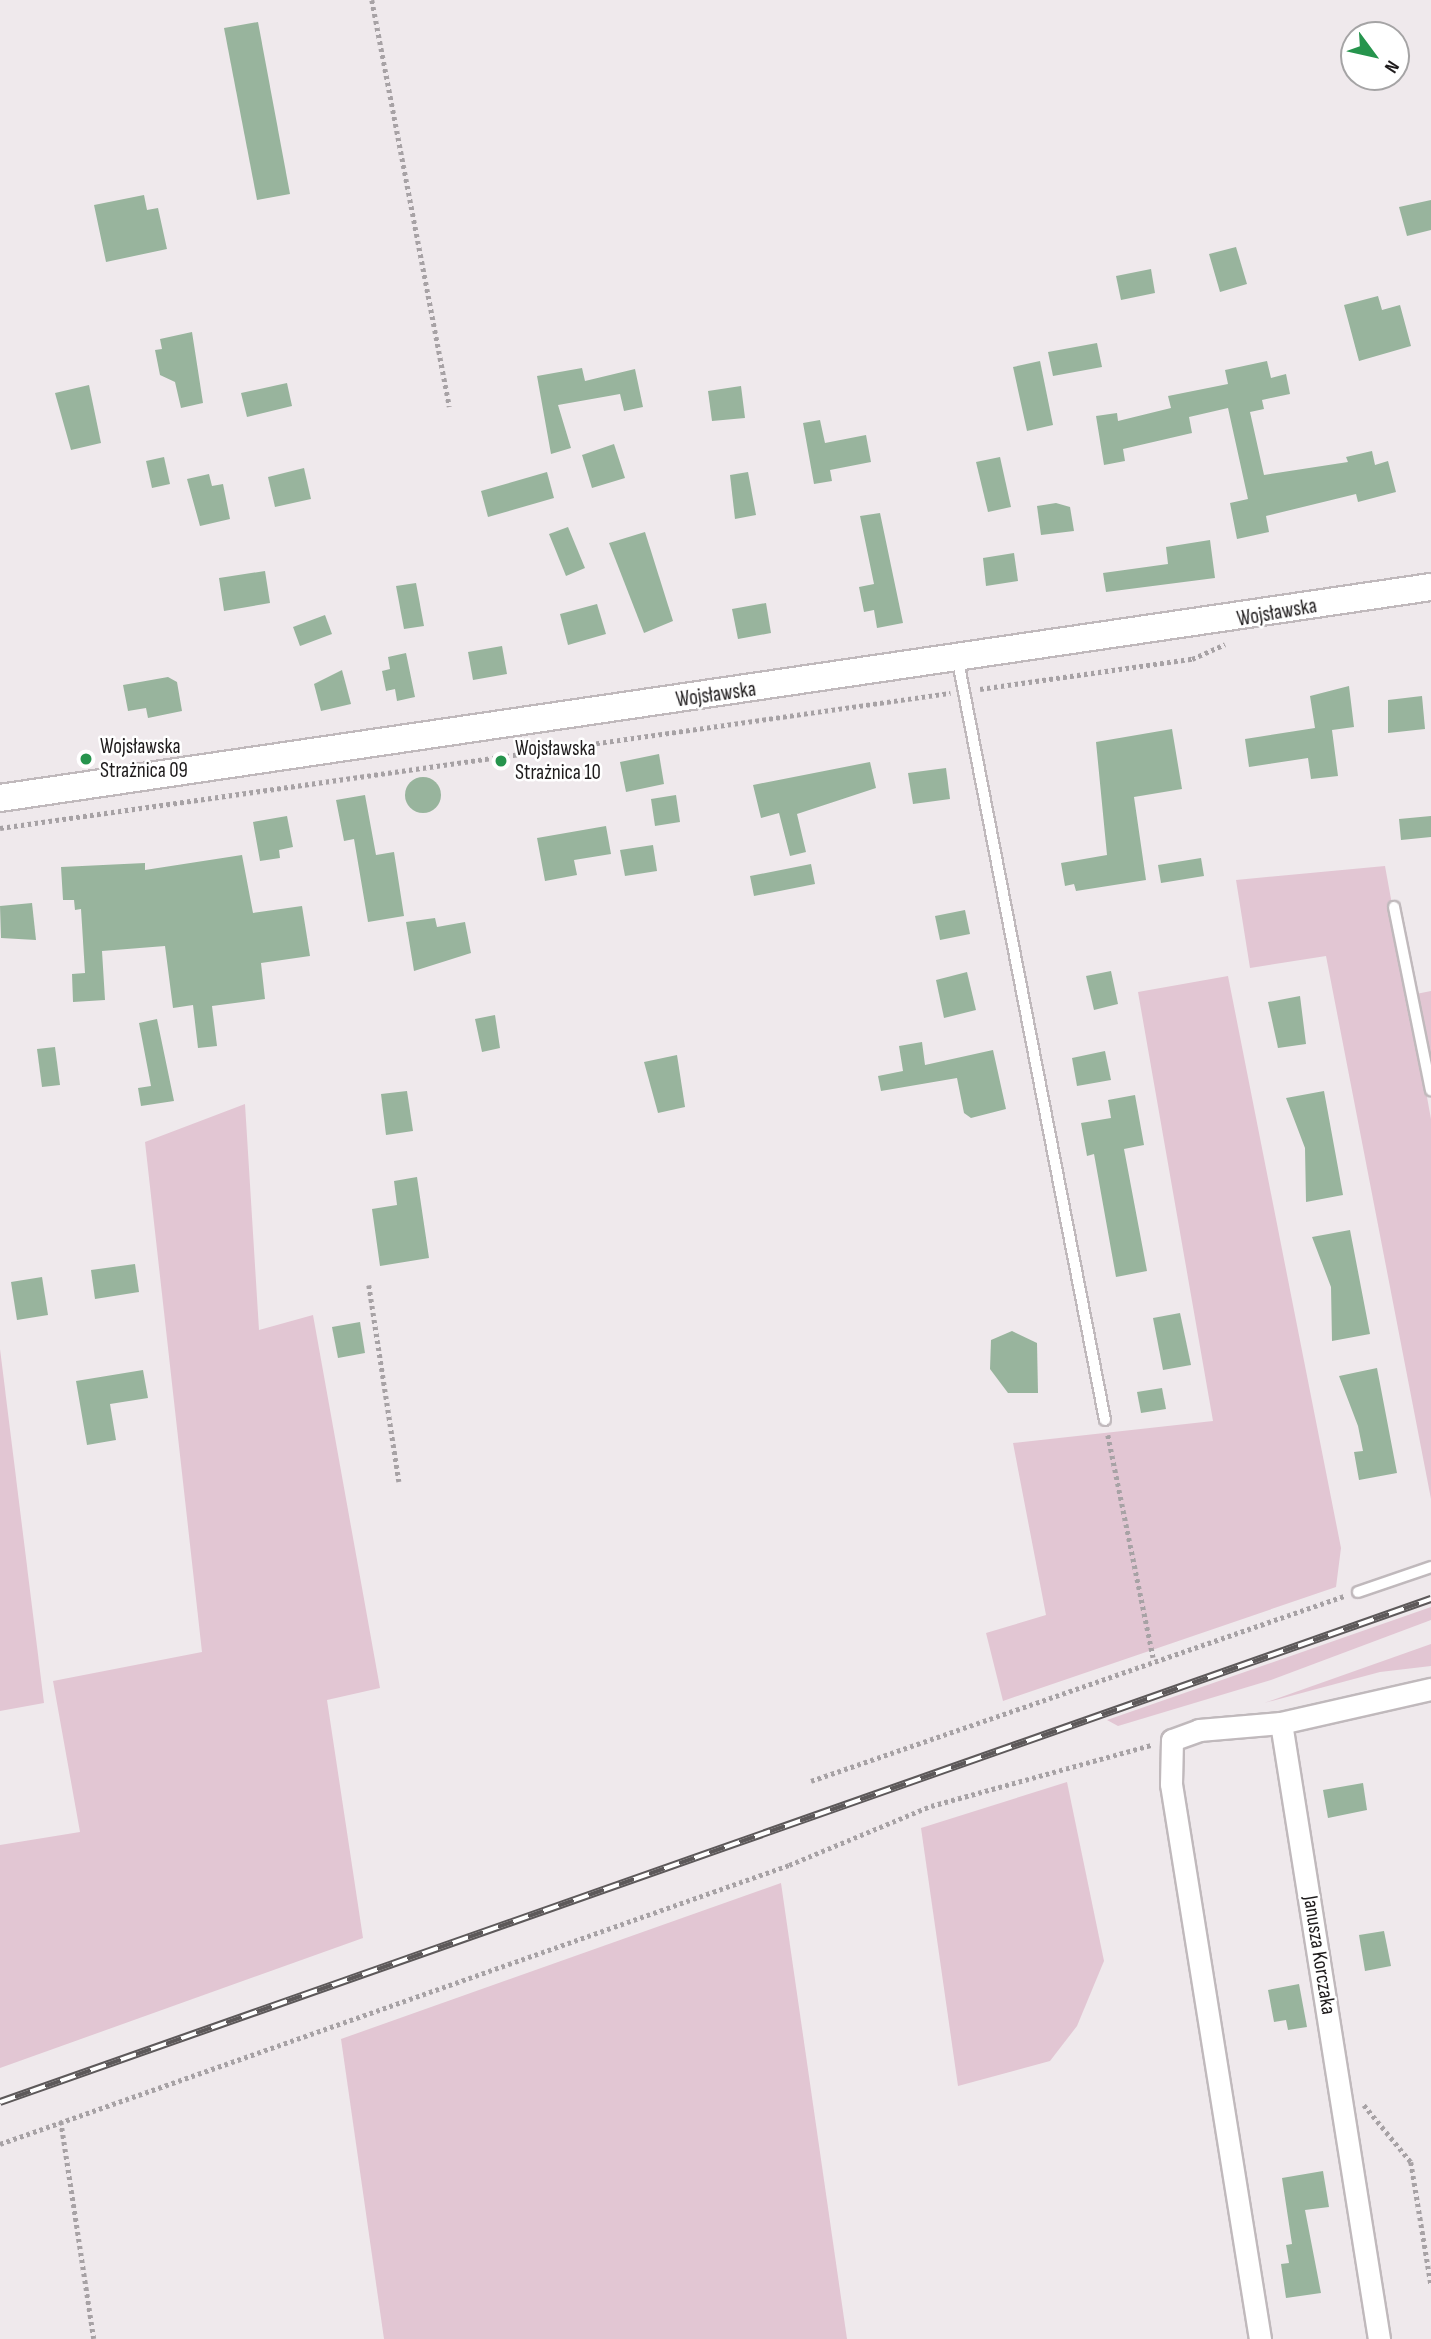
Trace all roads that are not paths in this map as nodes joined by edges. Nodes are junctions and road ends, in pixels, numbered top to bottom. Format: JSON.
{"nodes":[{"id":1,"x":1431,"y":587,"type":"edge"},
{"id":2,"x":958,"y":661,"type":"junction"},
{"id":3,"x":0,"y":798,"type":"edge"},
{"id":4,"x":1394,"y":907,"type":"dead end"},
{"id":5,"x":1431,"y":1090,"type":"edge"},
{"id":6,"x":1105,"y":1420,"type":"road end"},
{"id":7,"x":1431,"y":1567,"type":"edge"},
{"id":8,"x":1358,"y":1592,"type":"road end"},
{"id":9,"x":1431,"y":1689,"type":"edge"},
{"id":10,"x":1281,"y":1723,"type":"junction"},
{"id":11,"x":1259,"y":2339,"type":"edge"},
{"id":12,"x":1379,"y":2339,"type":"edge"}],
"edges":[{"from":1,"to":2,"type":"street","name":"Wojsławska"},
{"from":2,"to":3,"type":"street","name":"Wojsławska"},
{"from":2,"to":6,"type":"lane"},
{"from":4,"to":5,"type":"lane"},
{"from":7,"to":8,"type":"lane"},
{"from":9,"to":10,"type":"street"},
{"from":10,"to":11,"type":"street"},
{"from":10,"to":12,"type":"street","name":"Janusza Korczaka"}]}
